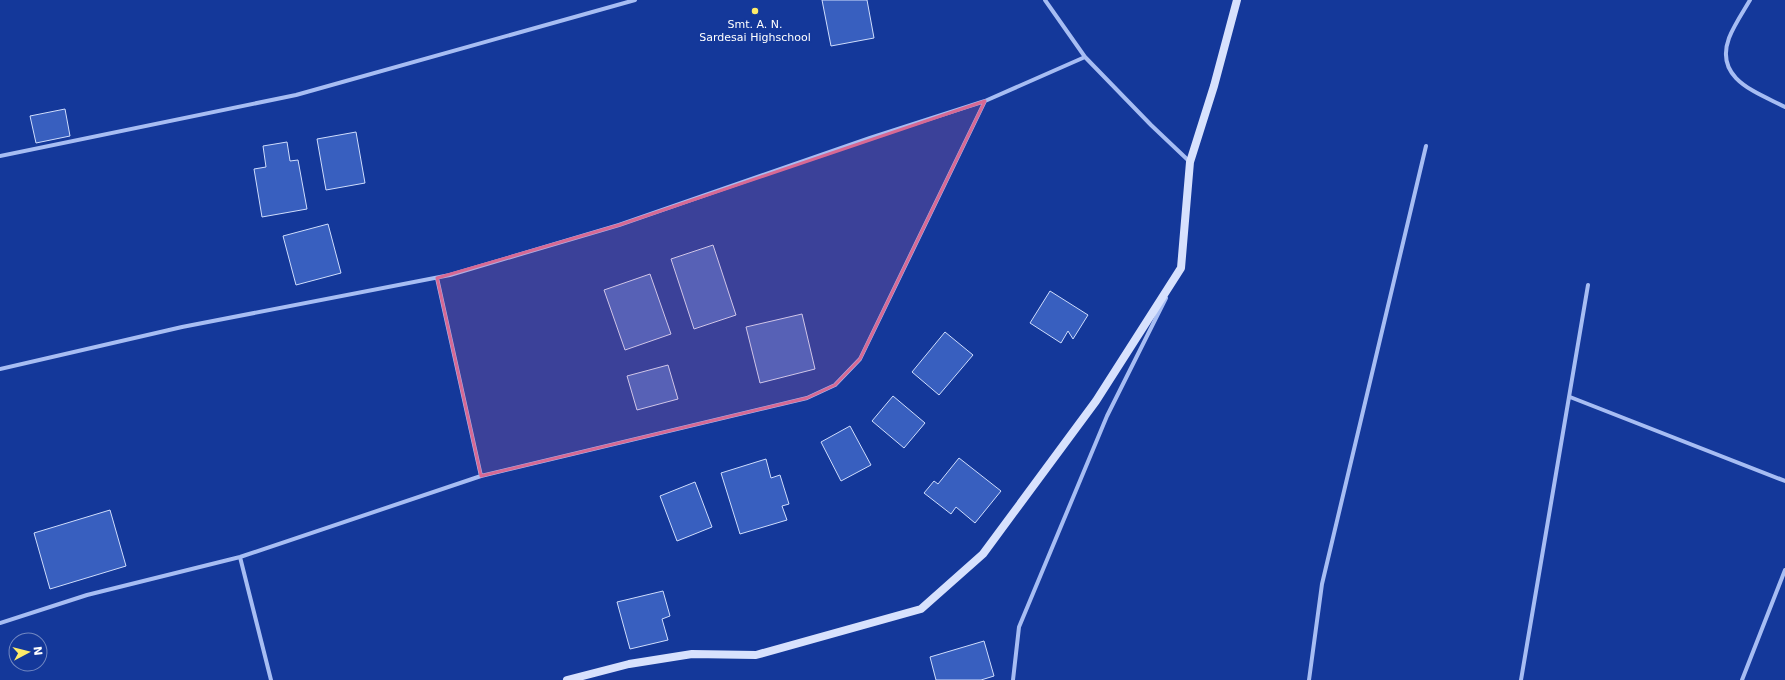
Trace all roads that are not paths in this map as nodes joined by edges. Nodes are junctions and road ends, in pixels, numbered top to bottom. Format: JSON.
{"nodes":[{"id":1,"x":635,"y":0,"type":"edge"},
{"id":2,"x":1045,"y":0,"type":"edge"},
{"id":3,"x":1237,"y":0,"type":"edge"},
{"id":4,"x":1750,"y":0,"type":"edge"},
{"id":5,"x":1085,"y":57,"type":"junction"},
{"id":6,"x":985,"y":101,"type":"junction"},
{"id":7,"x":1785,"y":107,"type":"edge"},
{"id":8,"x":1426,"y":146,"type":"dead end"},
{"id":9,"x":0,"y":156,"type":"edge"},
{"id":10,"x":1190,"y":162,"type":"junction"},
{"id":11,"x":1181,"y":268,"type":"junction"},
{"id":12,"x":437,"y":278,"type":"junction"},
{"id":13,"x":1588,"y":285,"type":"dead end"},
{"id":14,"x":0,"y":369,"type":"edge"},
{"id":15,"x":1570,"y":397,"type":"junction"},
{"id":16,"x":481,"y":476,"type":"junction"},
{"id":17,"x":1785,"y":481,"type":"edge"},
{"id":18,"x":240,"y":557,"type":"junction"},
{"id":19,"x":1785,"y":570,"type":"edge"},
{"id":20,"x":0,"y":623,"type":"edge"},
{"id":21,"x":272,"y":680,"type":"edge"},
{"id":22,"x":567,"y":680,"type":"edge"},
{"id":23,"x":1013,"y":680,"type":"edge"},
{"id":24,"x":1309,"y":680,"type":"edge"},
{"id":25,"x":1521,"y":680,"type":"edge"},
{"id":26,"x":1742,"y":680,"type":"edge"}],
"edges":[{"from":1,"to":9,"type":"street"},
{"from":2,"to":5,"type":"street"},
{"from":3,"to":10,"type":"street"},
{"from":4,"to":7,"type":"street"},
{"from":5,"to":6,"type":"street"},
{"from":5,"to":10,"type":"street"},
{"from":6,"to":12,"type":"street"},
{"from":6,"to":16,"type":"street"},
{"from":8,"to":24,"type":"street"},
{"from":10,"to":11,"type":"street"},
{"from":11,"to":22,"type":"street"},
{"from":11,"to":23,"type":"street"},
{"from":12,"to":14,"type":"street"},
{"from":12,"to":16,"type":"street"},
{"from":13,"to":15,"type":"street"},
{"from":15,"to":17,"type":"street"},
{"from":15,"to":25,"type":"street"},
{"from":16,"to":18,"type":"street"},
{"from":18,"to":20,"type":"street"},
{"from":18,"to":21,"type":"street"},
{"from":19,"to":26,"type":"street"}]}
